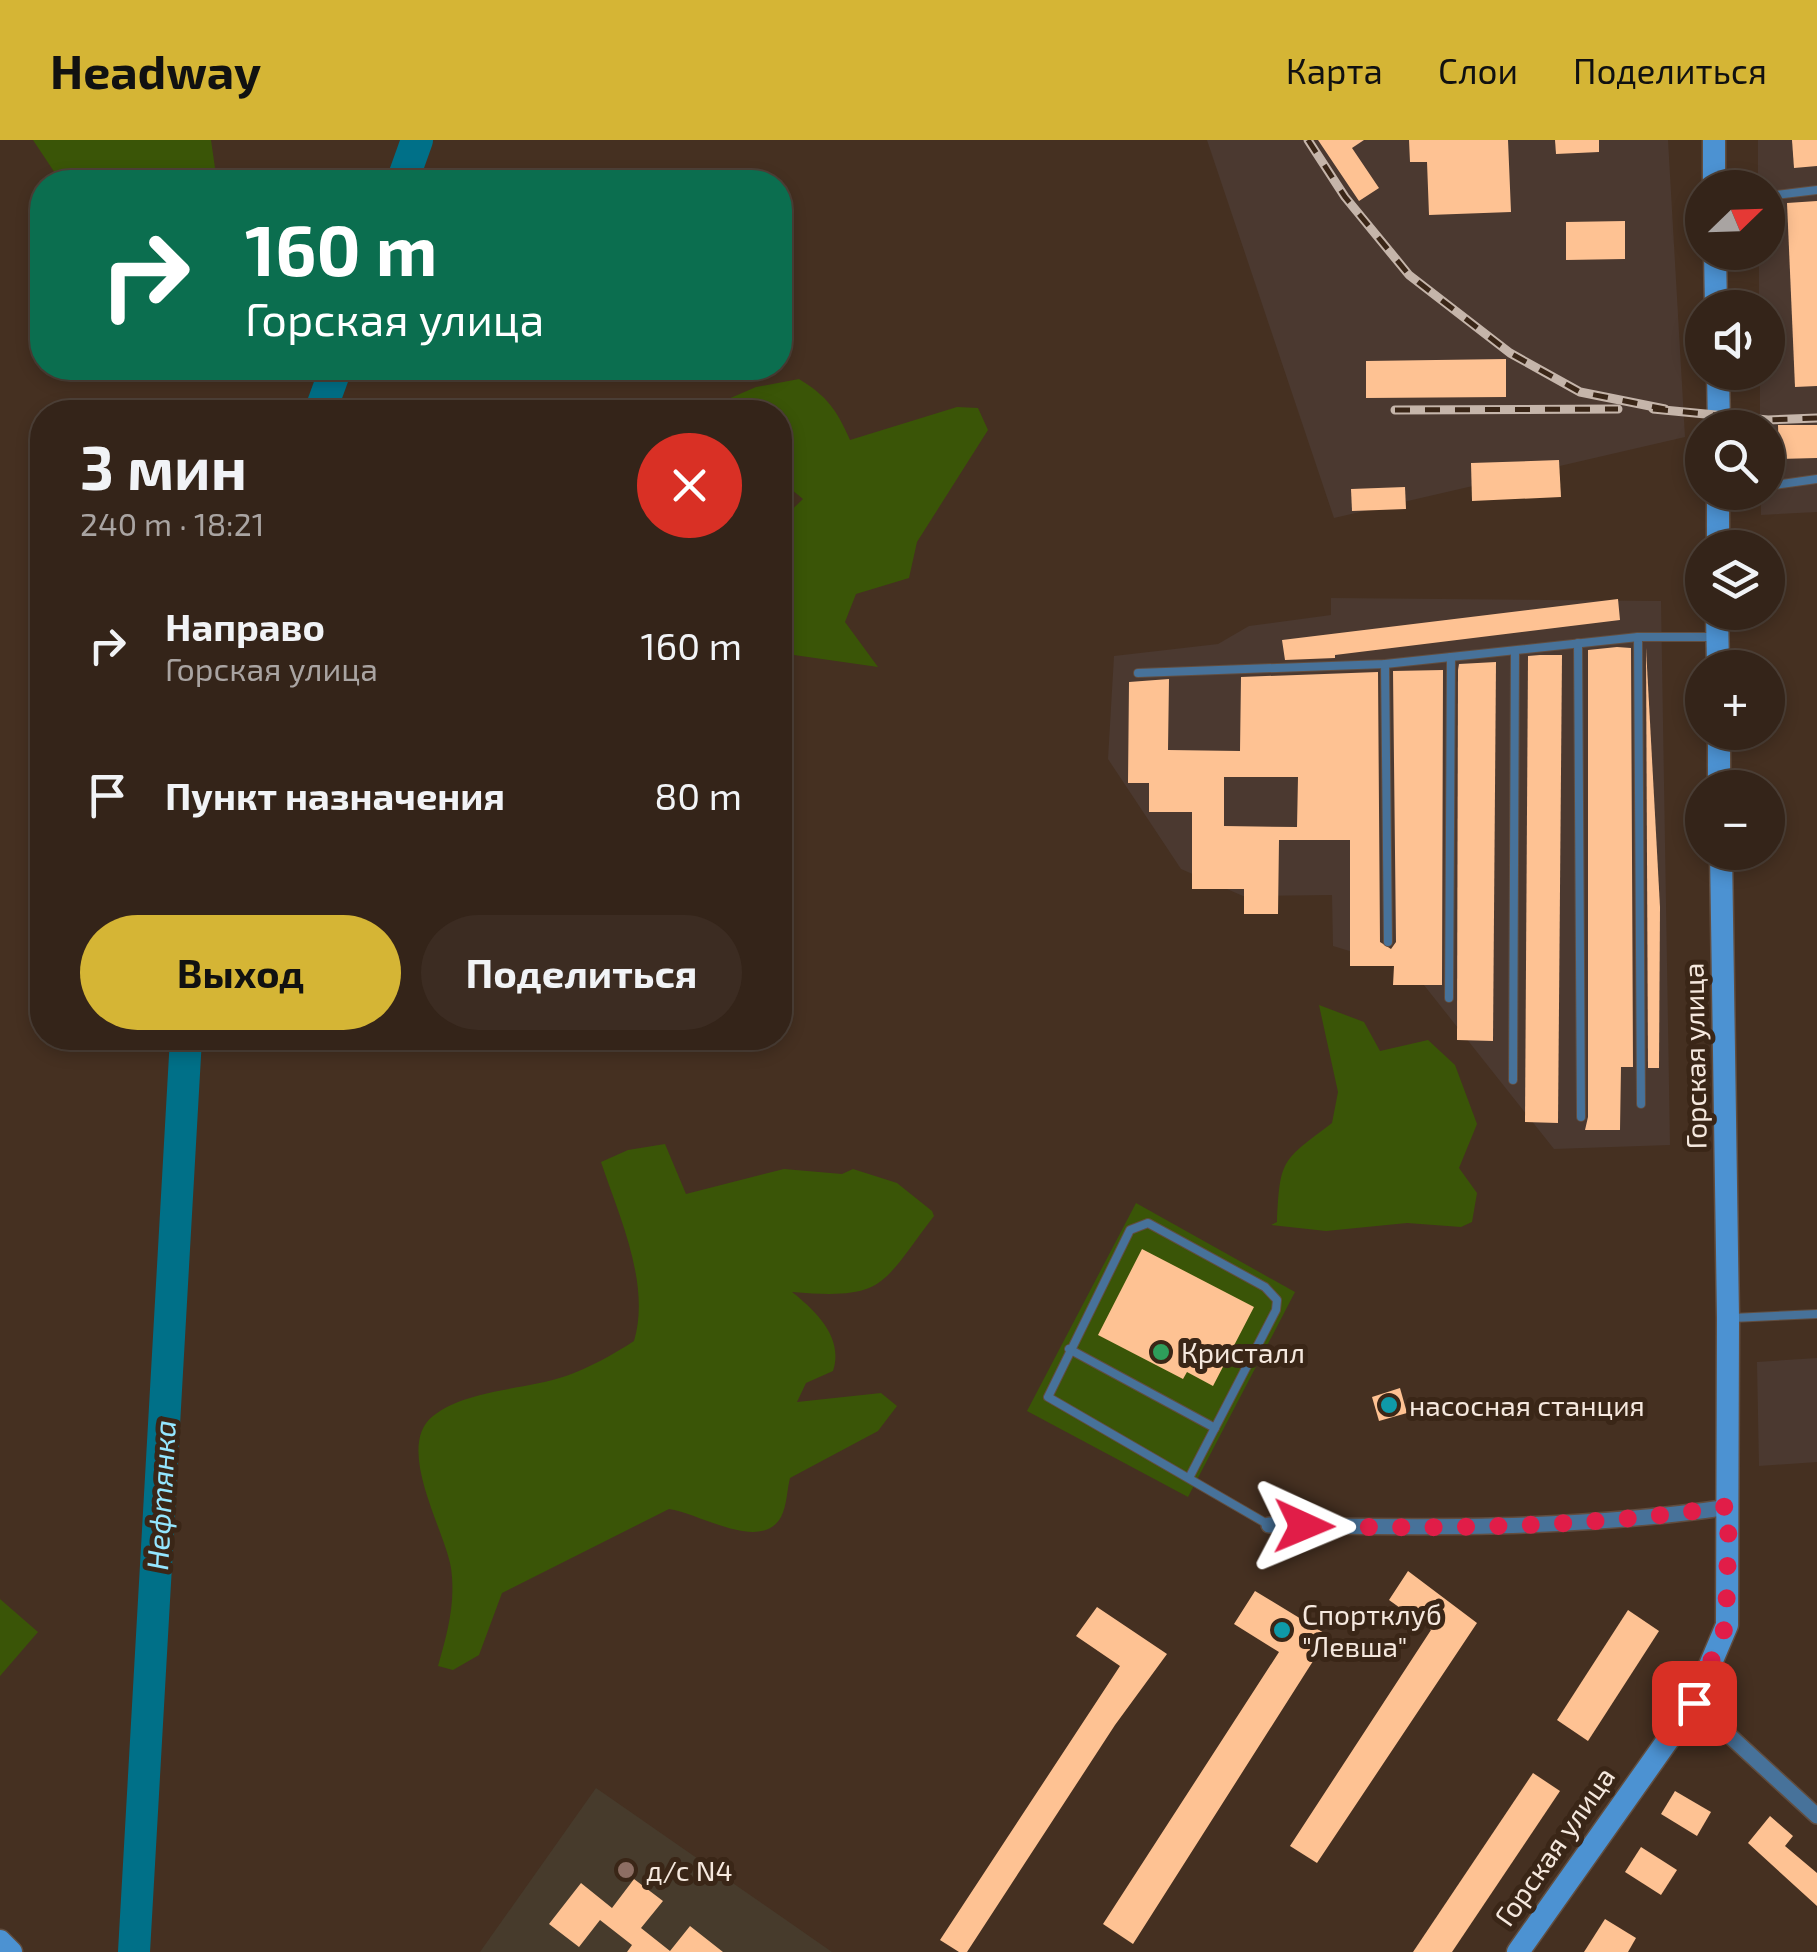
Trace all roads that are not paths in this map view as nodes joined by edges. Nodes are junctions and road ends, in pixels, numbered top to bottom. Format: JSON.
{"nodes":[{"id":1,"x":1714,"y":140,"type":"edge"},
{"id":2,"x":1714,"y":170,"type":"edge"},
{"id":3,"x":1817,"y":190,"type":"edge"},
{"id":4,"x":1785,"y":194,"type":"edge"},
{"id":5,"x":1817,"y":479,"type":"edge"},
{"id":6,"x":1785,"y":484,"type":"edge"},
{"id":7,"x":1717,"y":630,"type":"edge"},
{"id":8,"x":1638,"y":637,"type":"junction"},
{"id":9,"x":1717,"y":637,"type":"junction"},
{"id":10,"x":1578,"y":643,"type":"junction"},
{"id":11,"x":1717,"y":650,"type":"edge"},
{"id":12,"x":1515,"y":652,"type":"junction"},
{"id":13,"x":1450,"y":657,"type":"junction"},
{"id":14,"x":1385,"y":664,"type":"junction"},
{"id":15,"x":1138,"y":673,"type":"dead end"},
{"id":16,"x":1720,"y":870,"type":"edge"},
{"id":17,"x":1388,"y":942,"type":"dead end"},
{"id":18,"x":1449,"y":998,"type":"dead end"},
{"id":19,"x":1514,"y":1080,"type":"dead end"},
{"id":20,"x":1641,"y":1104,"type":"dead end"},
{"id":21,"x":1581,"y":1117,"type":"dead end"},
{"id":22,"x":1817,"y":1314,"type":"edge"},
{"id":23,"x":1728,"y":1318,"type":"junction"},
{"id":24,"x":1069,"y":1348,"type":"junction"},
{"id":25,"x":1215,"y":1428,"type":"junction"},
{"id":26,"x":1189,"y":1478,"type":"junction"},
{"id":27,"x":1729,"y":1506,"type":"junction"},
{"id":28,"x":1269,"y":1525,"type":"joint"},
{"id":29,"x":1694,"y":1703,"type":"junction"},
{"id":30,"x":1817,"y":1816,"type":"edge"},
{"id":31,"x":0,"y":1941,"type":"edge"},
{"id":32,"x":12,"y":1952,"type":"edge"},
{"id":33,"x":1518,"y":1952,"type":"edge"}],
"edges":[{"from":1,"to":2,"type":"street"},
{"from":3,"to":4,"type":"lane"},
{"from":5,"to":6,"type":"lane"},
{"from":7,"to":9,"type":"street"},
{"from":8,"to":9,"type":"lane"},
{"from":8,"to":10,"type":"lane"},
{"from":8,"to":20,"type":"lane"},
{"from":9,"to":11,"type":"street"},
{"from":10,"to":12,"type":"lane"},
{"from":10,"to":21,"type":"lane"},
{"from":12,"to":13,"type":"lane"},
{"from":12,"to":19,"type":"lane"},
{"from":13,"to":14,"type":"lane"},
{"from":13,"to":18,"type":"lane"},
{"from":14,"to":15,"type":"lane"},
{"from":14,"to":17,"type":"lane"},
{"from":16,"to":23,"type":"street","name":"Горская улица"},
{"from":22,"to":23,"type":"lane"},
{"from":23,"to":27,"type":"street","name":"Горская улица"},
{"from":24,"to":25,"type":"lane"},
{"from":24,"to":25,"type":"lane"},
{"from":24,"to":26,"type":"lane"},
{"from":25,"to":26,"type":"lane"},
{"from":26,"to":28,"type":"lane"},
{"from":27,"to":28,"type":"street"},
{"from":27,"to":29,"type":"street","name":"Горская улица"},
{"from":29,"to":30,"type":"street"},
{"from":29,"to":33,"type":"street","name":"Горская улица"},
{"from":31,"to":32,"type":"street"}]}
